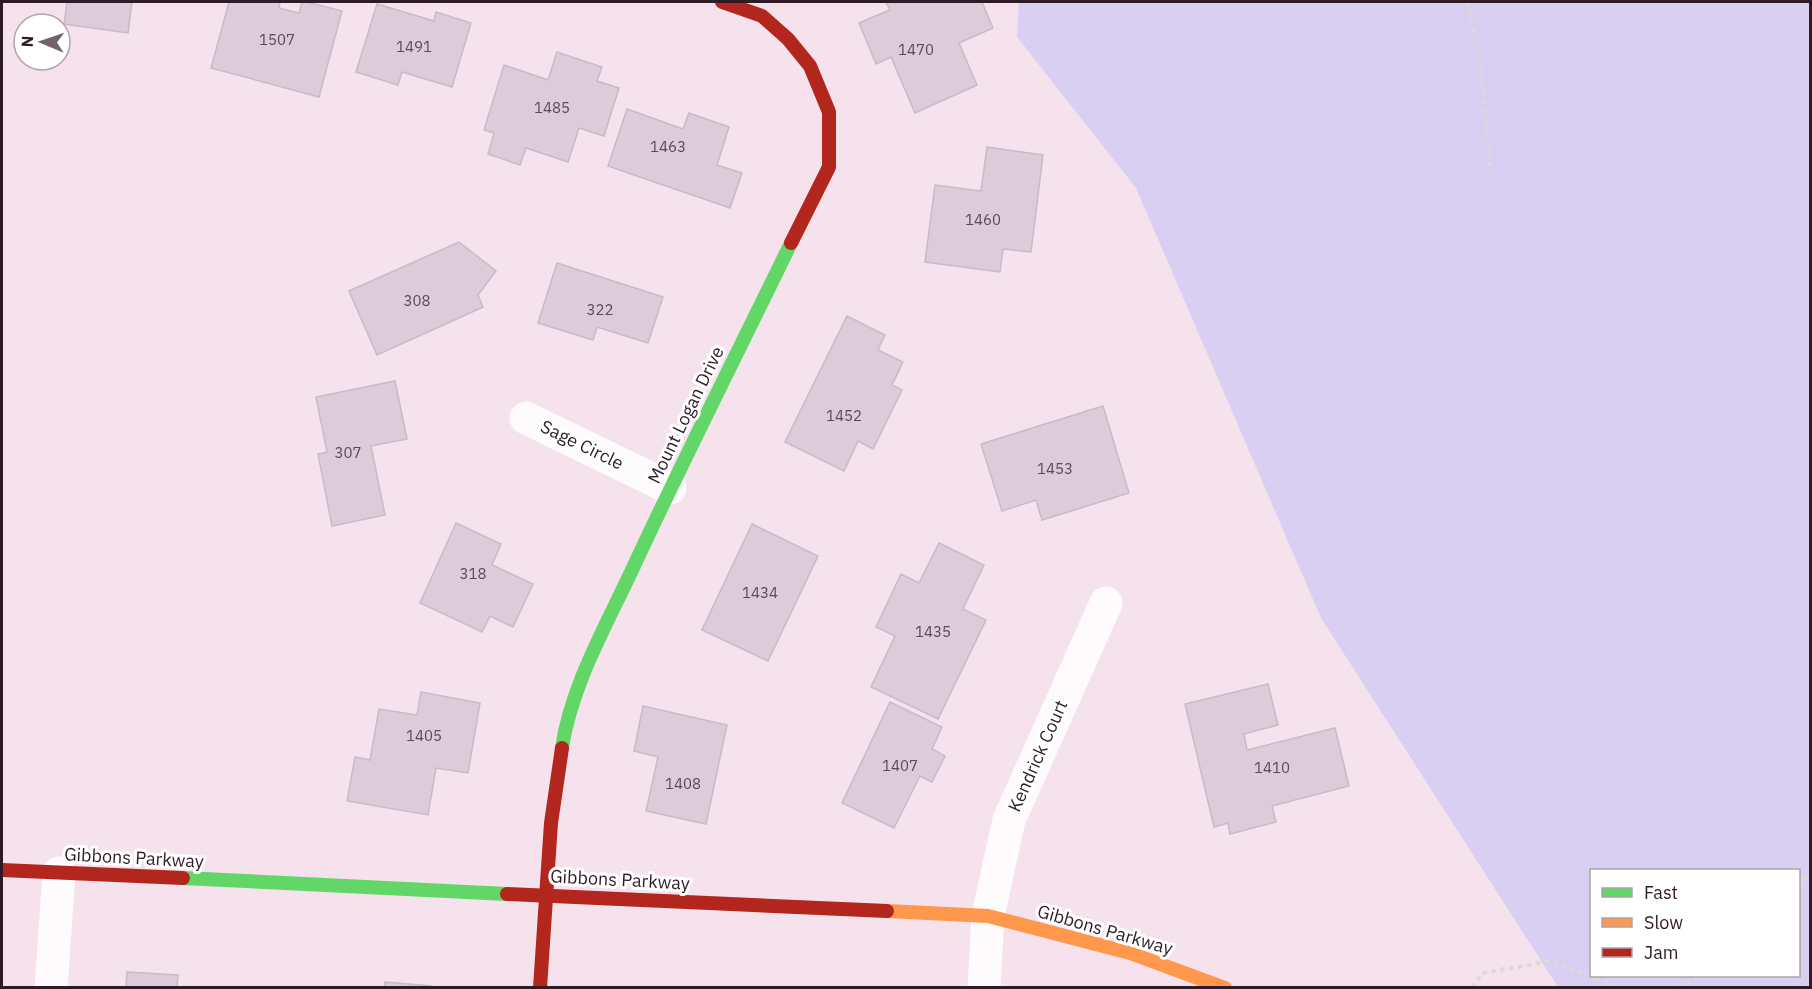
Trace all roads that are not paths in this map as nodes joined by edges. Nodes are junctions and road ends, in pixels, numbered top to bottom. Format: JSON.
{"nodes":[{"id":1,"x":722,"y":2,"type":"edge"},
{"id":2,"x":526,"y":418,"type":"dead end"},
{"id":3,"x":670,"y":488,"type":"junction"},
{"id":4,"x":1106,"y":603,"type":"dead end"},
{"id":5,"x":2,"y":870,"type":"edge"},
{"id":6,"x":59,"y":873,"type":"junction"},
{"id":7,"x":546,"y":895,"type":"junction"},
{"id":8,"x":988,"y":915,"type":"junction"},
{"id":9,"x":51,"y":987,"type":"edge"},
{"id":10,"x":540,"y":987,"type":"edge"},
{"id":11,"x":984,"y":987,"type":"edge"},
{"id":12,"x":1226,"y":987,"type":"edge"}],
"edges":[{"from":1,"to":3,"type":"street","name":"Mount Logan Drive"},
{"from":2,"to":3,"type":"street","name":"Sage Circle"},
{"from":3,"to":7,"type":"street","name":"Mount Logan Drive"},
{"from":4,"to":8,"type":"street","name":"Kendrick Court"},
{"from":5,"to":6,"type":"street","name":"Gibbons Parkway"},
{"from":6,"to":7,"type":"street","name":"Gibbons Parkway"},
{"from":6,"to":9,"type":"street"},
{"from":7,"to":8,"type":"street","name":"Gibbons Parkway"},
{"from":7,"to":10,"type":"street","name":"Mount Logan Drive"},
{"from":8,"to":11,"type":"street","name":"Kendrick Court"},
{"from":8,"to":12,"type":"street","name":"Gibbons Parkway"}]}
